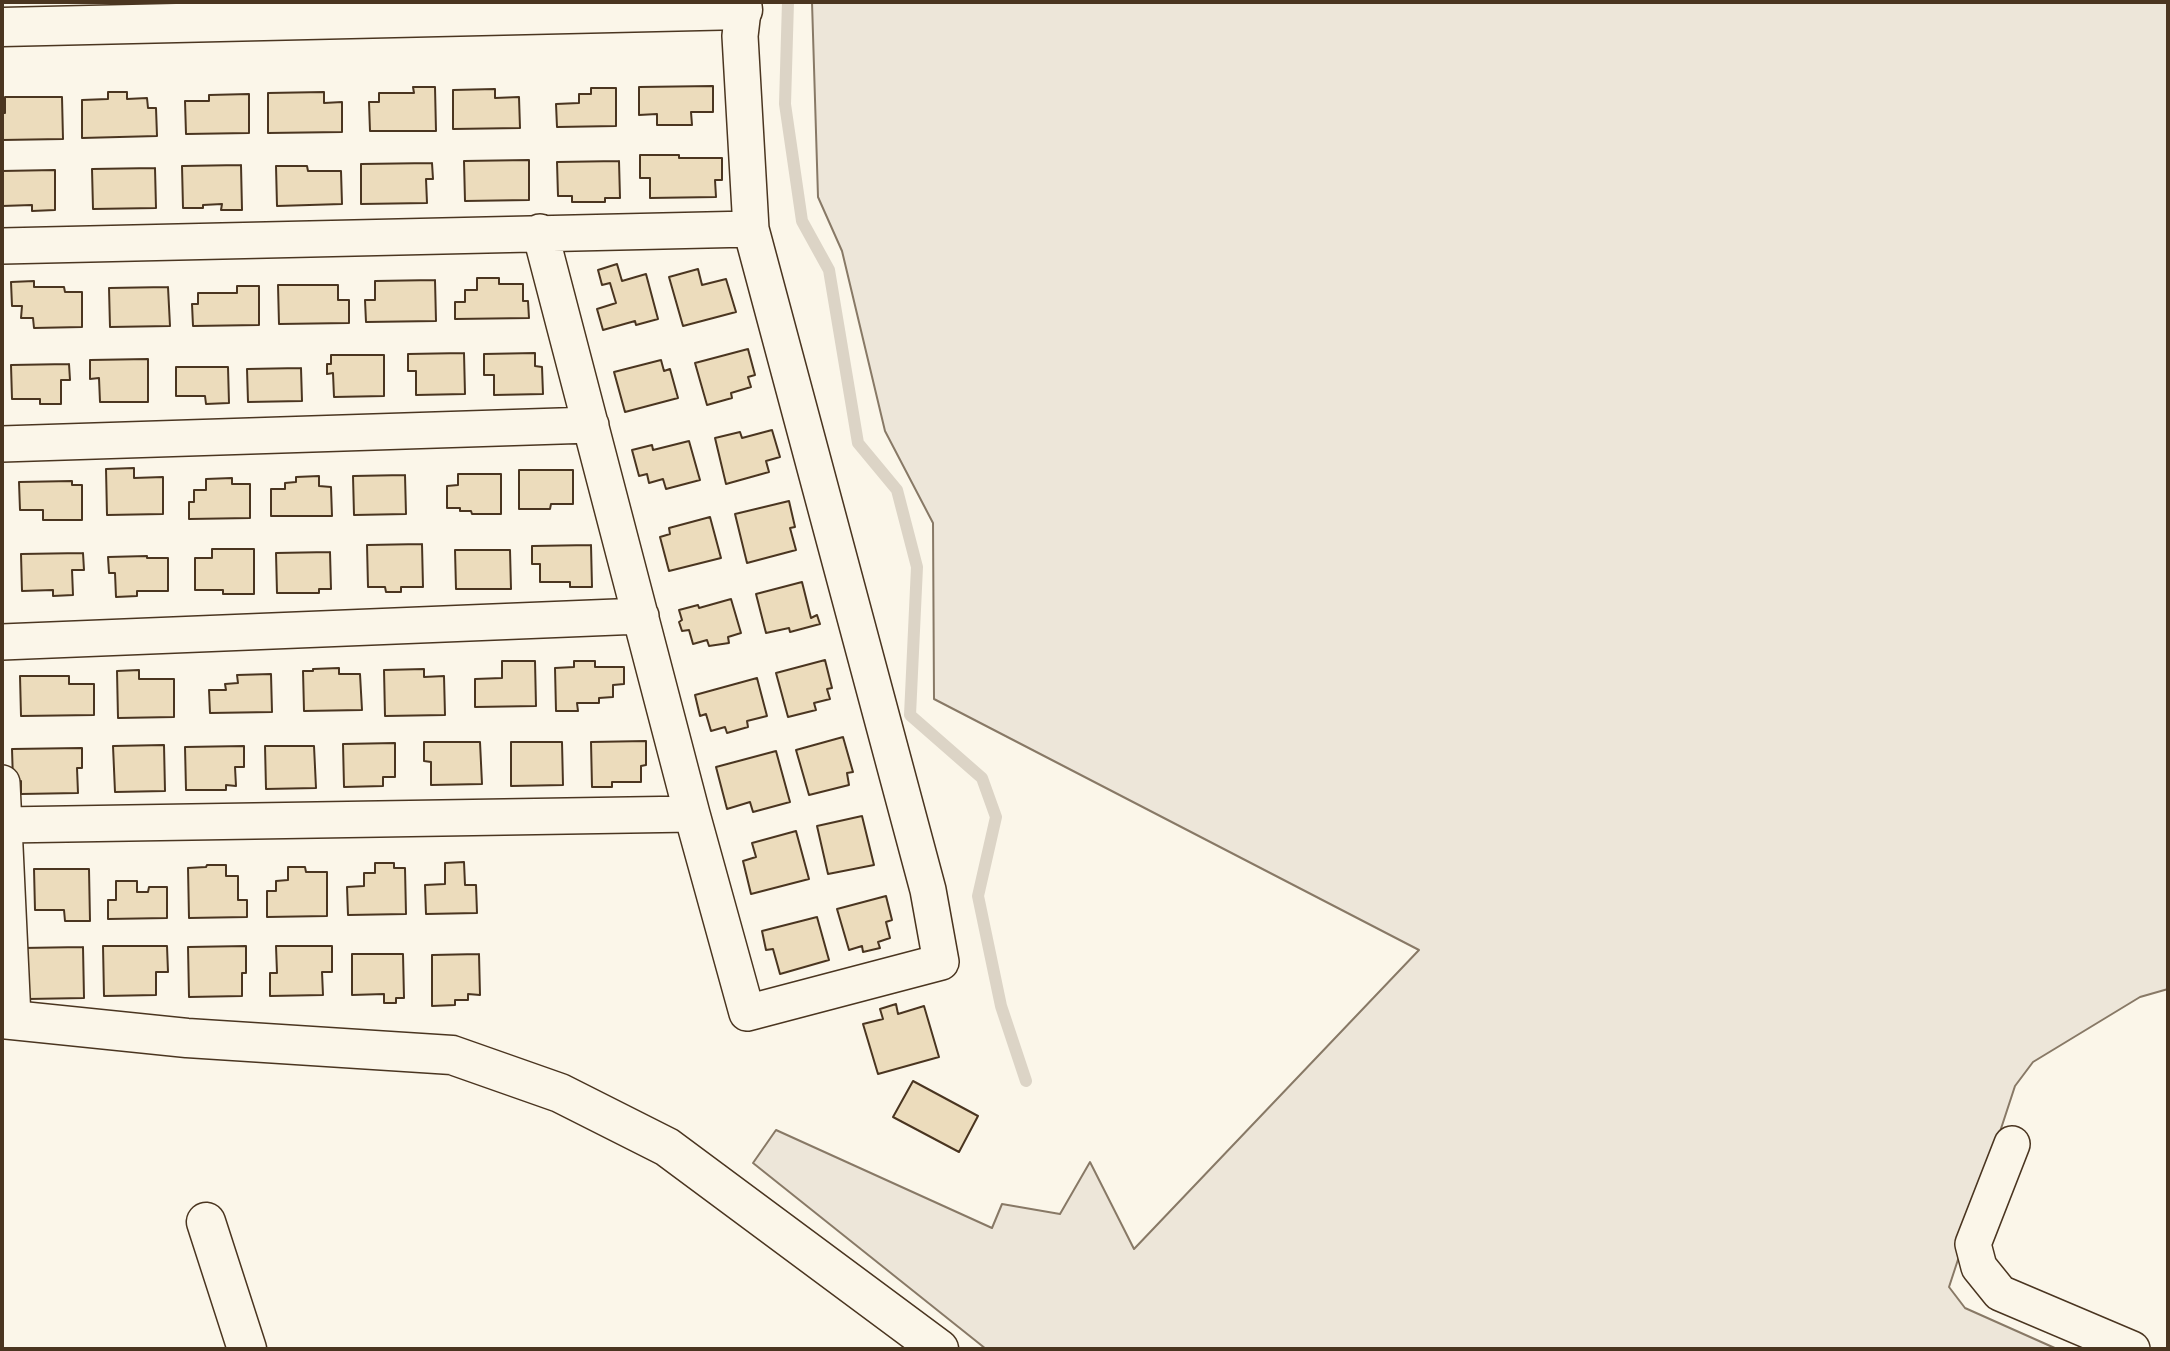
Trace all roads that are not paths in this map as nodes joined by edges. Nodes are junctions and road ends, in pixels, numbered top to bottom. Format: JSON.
{"nodes":[{"id":1,"x":743,"y":6,"type":"edge"},
{"id":2,"x":2,"y":27,"type":"edge"},
{"id":3,"x":751,"y":229,"type":"junction"},
{"id":4,"x":540,"y":232,"type":"junction"},
{"id":5,"x":2,"y":246,"type":"edge"},
{"id":6,"x":591,"y":425,"type":"junction"},
{"id":7,"x":2,"y":444,"type":"edge"},
{"id":8,"x":641,"y":616,"type":"junction"},
{"id":9,"x":2,"y":642,"type":"edge"},
{"id":10,"x":2,"y":783,"type":"edge"},
{"id":11,"x":691,"y":814,"type":"junction"},
{"id":12,"x":4,"y":825,"type":"junction"},
{"id":13,"x":8,"y":1019,"type":"edge"},
{"id":14,"x":2012,"y":1144,"type":"dead end"},
{"id":15,"x":206,"y":1222,"type":"dead end"},
{"id":16,"x":247,"y":1349,"type":"edge"},
{"id":17,"x":939,"y":1349,"type":"edge"},
{"id":18,"x":2132,"y":1349,"type":"edge"}],
"edges":[{"from":1,"to":2,"type":"street"},
{"from":1,"to":3,"type":"street"},
{"from":3,"to":4,"type":"street"},
{"from":3,"to":11,"type":"street"},
{"from":4,"to":5,"type":"street"},
{"from":4,"to":6,"type":"street"},
{"from":6,"to":7,"type":"street"},
{"from":6,"to":8,"type":"street"},
{"from":8,"to":9,"type":"street"},
{"from":8,"to":11,"type":"street"},
{"from":10,"to":12,"type":"street"},
{"from":11,"to":12,"type":"street"},
{"from":12,"to":13,"type":"street"},
{"from":13,"to":17,"type":"street"},
{"from":14,"to":18,"type":"street"},
{"from":15,"to":16,"type":"street"}]}
